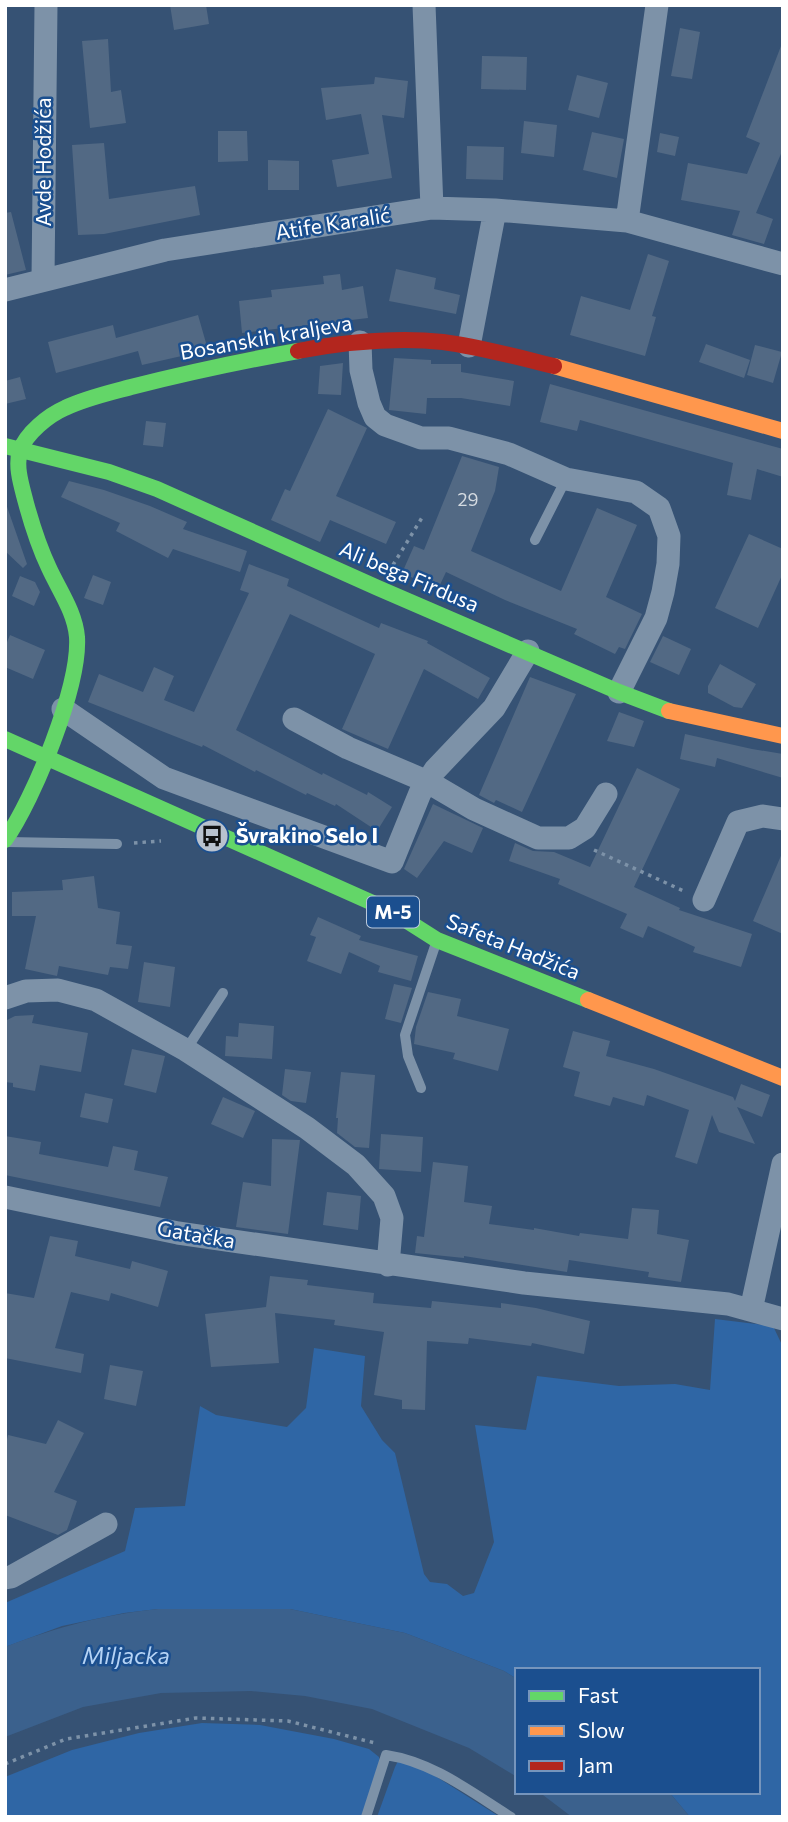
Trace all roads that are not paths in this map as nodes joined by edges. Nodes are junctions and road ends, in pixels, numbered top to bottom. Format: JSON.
{"nodes":[{"id":1,"x":46,"y":5,"type":"edge"},
{"id":2,"x":424,"y":5,"type":"edge"},
{"id":3,"x":657,"y":5,"type":"edge"},
{"id":4,"x":432,"y":208,"type":"junction"},
{"id":5,"x":495,"y":210,"type":"junction"},
{"id":6,"x":627,"y":221,"type":"junction"},
{"id":7,"x":783,"y":264,"type":"edge"},
{"id":8,"x":43,"y":279,"type":"junction"},
{"id":9,"x":5,"y":290,"type":"edge"},
{"id":10,"x":360,"y":342,"type":"junction"},
{"id":11,"x":468,"y":346,"type":"junction"},
{"id":12,"x":783,"y":431,"type":"edge"},
{"id":13,"x":12,"y":448,"type":"edge"},
{"id":14,"x":566,"y":479,"type":"junction"},
{"id":15,"x":535,"y":540,"type":"dead end"},
{"id":16,"x":528,"y":651,"type":"junction"},
{"id":17,"x":619,"y":692,"type":"junction"},
{"id":18,"x":62,"y":709,"type":"junction"},
{"id":19,"x":294,"y":719,"type":"dead end"},
{"id":20,"x":783,"y":736,"type":"edge"},
{"id":21,"x":5,"y":739,"type":"edge"},
{"id":22,"x":47,"y":757,"type":"junction"},
{"id":23,"x":428,"y":782,"type":"junction"},
{"id":24,"x":606,"y":794,"type":"dead end"},
{"id":25,"x":783,"y":820,"type":"edge"},
{"id":26,"x":5,"y":841,"type":"edge"},
{"id":27,"x":117,"y":844,"type":"dead end"},
{"id":28,"x":704,"y":900,"type":"road end"},
{"id":29,"x":436,"y":940,"type":"junction"},
{"id":30,"x":223,"y":993,"type":"dead end"},
{"id":31,"x":5,"y":998,"type":"edge"},
{"id":32,"x":186,"y":1050,"type":"junction"},
{"id":33,"x":783,"y":1077,"type":"edge"},
{"id":34,"x":421,"y":1088,"type":"dead end"},
{"id":35,"x":783,"y":1164,"type":"edge"},
{"id":36,"x":5,"y":1197,"type":"edge"},
{"id":37,"x":388,"y":1265,"type":"junction"},
{"id":38,"x":751,"y":1310,"type":"junction"},
{"id":39,"x":783,"y":1319,"type":"edge"},
{"id":40,"x":106,"y":1524,"type":"dead end"},
{"id":41,"x":5,"y":1578,"type":"edge"},
{"id":42,"x":366,"y":1817,"type":"edge"},
{"id":43,"x":511,"y":1817,"type":"edge"}],
"edges":[{"from":1,"to":8,"type":"street","name":"Avde Hodžića"},
{"from":2,"to":4,"type":"street"},
{"from":3,"to":6,"type":"street"},
{"from":4,"to":5,"type":"street","name":"Atife Karalić"},
{"from":4,"to":8,"type":"street","name":"Atife Karalić"},
{"from":5,"to":6,"type":"street","name":"Atife Karalić"},
{"from":5,"to":11,"type":"street"},
{"from":6,"to":7,"type":"street","name":"Atife Karalić"},
{"from":8,"to":9,"type":"street"},
{"from":10,"to":11,"type":"street","name":"Bosanskih kraljeva"},
{"from":10,"to":13,"type":"street","name":"Bosanskih kraljeva"},
{"from":10,"to":14,"type":"street"},
{"from":11,"to":12,"type":"street","name":"Bosanskih kraljeva"},
{"from":13,"to":16,"type":"street","name":"Ali bega Firdusa"},
{"from":13,"to":18,"type":"street"},
{"from":14,"to":15,"type":"lane"},
{"from":14,"to":17,"type":"street"},
{"from":16,"to":17,"type":"street","name":"Ali bega Firdusa"},
{"from":16,"to":23,"type":"street"},
{"from":17,"to":20,"type":"street","name":"Ali bega Firdusa"},
{"from":18,"to":22,"type":"street"},
{"from":18,"to":23,"type":"street"},
{"from":19,"to":23,"type":"street"},
{"from":21,"to":22,"type":"street","name":"Safeta Hadžića","number":"M-5"},
{"from":22,"to":26,"type":"street"},
{"from":22,"to":29,"type":"street","name":"Safeta Hadžića","number":"M-5"},
{"from":23,"to":24,"type":"street"},
{"from":25,"to":28,"type":"street"},
{"from":26,"to":27,"type":"lane"},
{"from":29,"to":33,"type":"street","name":"Safeta Hadžića","number":"M-5"},
{"from":29,"to":34,"type":"lane"},
{"from":30,"to":32,"type":"lane"},
{"from":31,"to":32,"type":"street"},
{"from":32,"to":37,"type":"street"},
{"from":35,"to":38,"type":"street"},
{"from":36,"to":37,"type":"street","name":"Gatačka"},
{"from":37,"to":38,"type":"street","name":"Gatačka"},
{"from":38,"to":39,"type":"street","name":"Gatačka"},
{"from":40,"to":41,"type":"street"},
{"from":42,"to":43,"type":"lane"}]}
